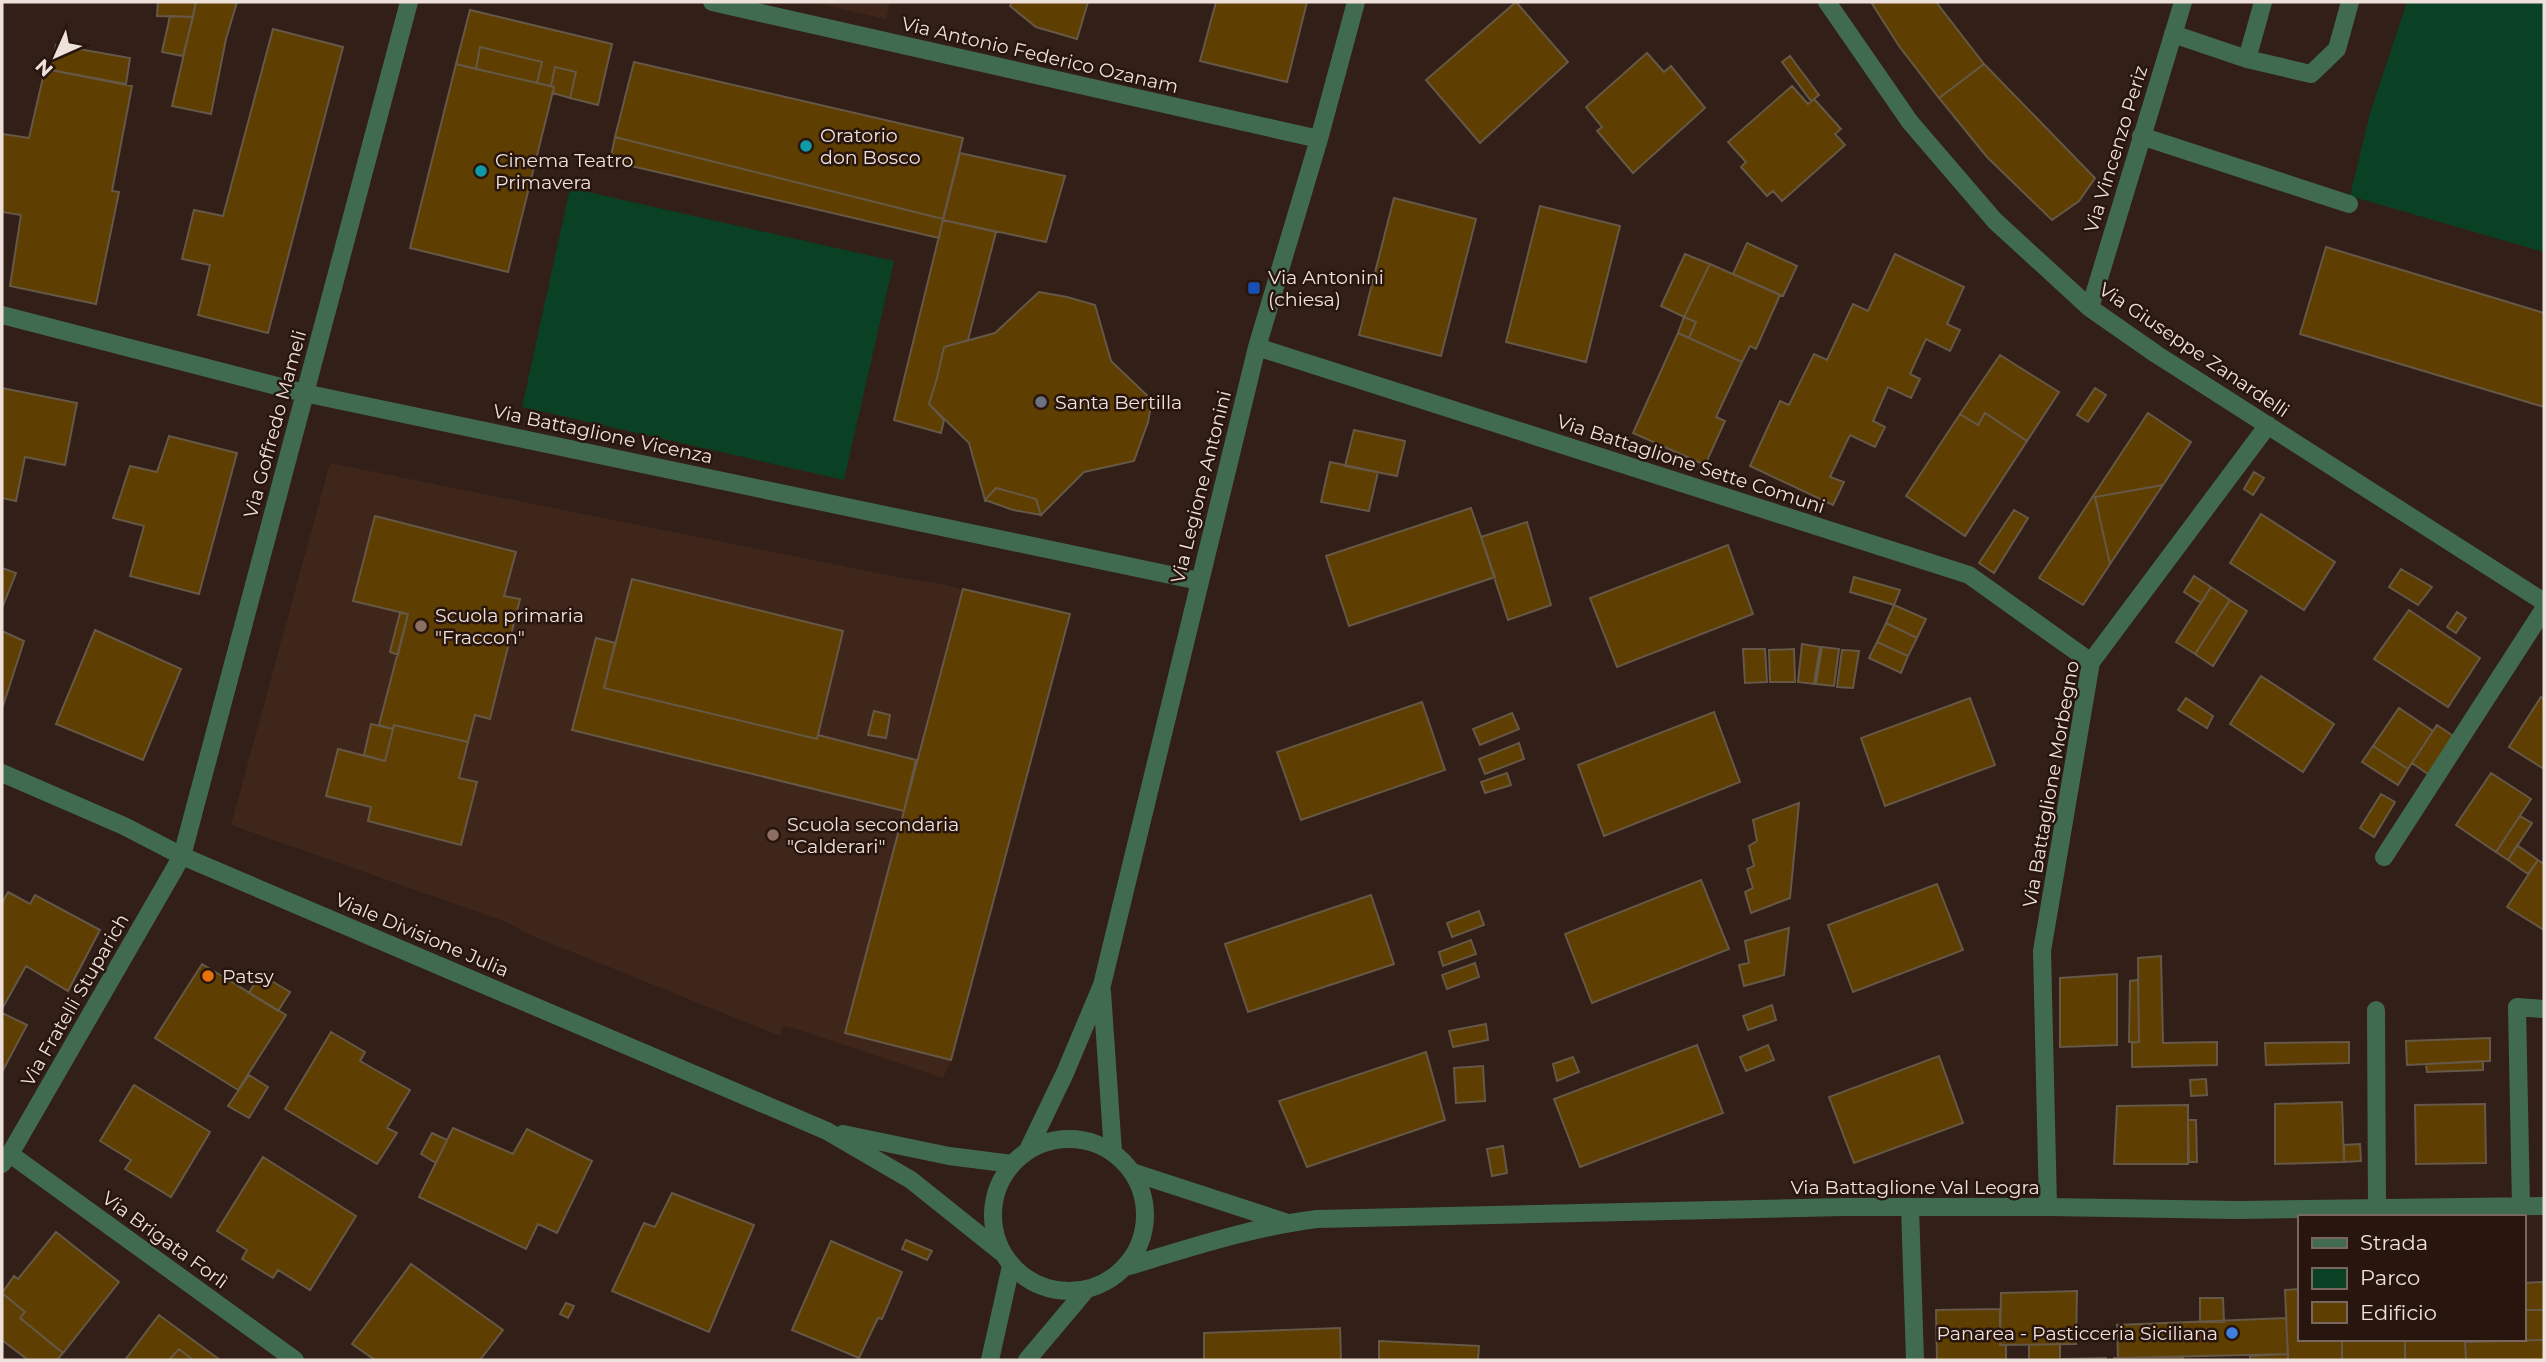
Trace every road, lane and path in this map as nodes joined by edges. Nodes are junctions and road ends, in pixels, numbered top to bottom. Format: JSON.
{"nodes":[{"id":1,"x":409,"y":2,"type":"edge"},
{"id":2,"x":712,"y":2,"type":"edge"},
{"id":3,"x":1356,"y":2,"type":"edge"},
{"id":4,"x":1827,"y":2,"type":"edge"},
{"id":5,"x":2183,"y":2,"type":"edge"},
{"id":6,"x":2263,"y":2,"type":"edge"},
{"id":7,"x":2350,"y":2,"type":"edge"},
{"id":8,"x":2174,"y":34,"type":"junction"},
{"id":9,"x":2247,"y":59,"type":"junction"},
{"id":10,"x":2141,"y":136,"type":"junction"},
{"id":11,"x":1319,"y":139,"type":"junction"},
{"id":12,"x":2349,"y":204,"type":"dead end"},
{"id":13,"x":2090,"y":308,"type":"junction"},
{"id":14,"x":2,"y":315,"type":"edge"},
{"id":15,"x":1257,"y":347,"type":"junction"},
{"id":16,"x":304,"y":393,"type":"junction"},
{"id":17,"x":2267,"y":425,"type":"junction"},
{"id":18,"x":1199,"y":581,"type":"junction"},
{"id":19,"x":2544,"y":602,"type":"edge"},
{"id":20,"x":2544,"y":609,"type":"edge"},
{"id":21,"x":2091,"y":662,"type":"junction"},
{"id":22,"x":2,"y":773,"type":"edge"},
{"id":23,"x":182,"y":856,"type":"junction"},
{"id":24,"x":2384,"y":858,"type":"dead end"},
{"id":25,"x":1102,"y":985,"type":"junction"},
{"id":26,"x":2544,"y":1009,"type":"edge"},
{"id":27,"x":2376,"y":1010,"type":"dead end"},
{"id":28,"x":827,"y":1131,"type":"junction"},
{"id":29,"x":1028,"y":1150,"type":"junction"},
{"id":30,"x":1112,"y":1153,"type":"junction"},
{"id":31,"x":6,"y":1159,"type":"edge"},
{"id":32,"x":1012,"y":1164,"type":"junction"},
{"id":33,"x":1132,"y":1172,"type":"junction"},
{"id":34,"x":1910,"y":1206,"type":"junction"},
{"id":35,"x":2521,"y":1206,"type":"junction"},
{"id":36,"x":2544,"y":1206,"type":"edge"},
{"id":37,"x":2048,"y":1207,"type":"junction"},
{"id":38,"x":2377,"y":1208,"type":"junction"},
{"id":39,"x":1286,"y":1223,"type":"junction"},
{"id":40,"x":1006,"y":1259,"type":"junction"},
{"id":41,"x":1126,"y":1267,"type":"junction"},
{"id":42,"x":1086,"y":1290,"type":"junction"},
{"id":43,"x":295,"y":1360,"type":"edge"},
{"id":44,"x":990,"y":1360,"type":"edge"},
{"id":45,"x":1027,"y":1360,"type":"edge"},
{"id":46,"x":1915,"y":1360,"type":"edge"}],
"edges":[{"from":1,"to":16,"type":"street","name":"Via Goffredo Mameli"},
{"from":2,"to":11,"type":"street","name":"Via Antonio Federico Ozanam"},
{"from":3,"to":11,"type":"street","name":"Via Legione Antonini"},
{"from":4,"to":13,"type":"street","name":"Via Giuseppe Zanardelli"},
{"from":5,"to":8,"type":"street","name":"Via Vincenzo Periz"},
{"from":6,"to":9,"type":"street"},
{"from":7,"to":9,"type":"street"},
{"from":8,"to":9,"type":"street"},
{"from":8,"to":10,"type":"street","name":"Via Vincenzo Periz"},
{"from":10,"to":12,"type":"street"},
{"from":10,"to":13,"type":"street","name":"Via Vincenzo Periz"},
{"from":11,"to":15,"type":"street","name":"Via Legione Antonini"},
{"from":13,"to":17,"type":"street","name":"Via Giuseppe Zanardelli"},
{"from":14,"to":16,"type":"street","name":"Via Battaglione Vicenza"},
{"from":15,"to":18,"type":"street","name":"Via Legione Antonini"},
{"from":15,"to":21,"type":"street","name":"Via Battaglione Sette Comuni"},
{"from":16,"to":18,"type":"street","name":"Via Battaglione Vicenza"},
{"from":16,"to":23,"type":"street","name":"Via Goffredo Mameli"},
{"from":17,"to":19,"type":"street","name":"Via Giuseppe Zanardelli"},
{"from":17,"to":21,"type":"street","name":"Via Battaglione Morbegno"},
{"from":18,"to":25,"type":"street","name":"Via Legione Antonini"},
{"from":20,"to":24,"type":"street"},
{"from":21,"to":37,"type":"street","name":"Via Battaglione Morbegno"},
{"from":22,"to":23,"type":"street","name":"Viale Divisione Julia"},
{"from":23,"to":28,"type":"street","name":"Viale Divisione Julia"},
{"from":23,"to":31,"type":"street","name":"Via Fratelli Stuparich"},
{"from":25,"to":29,"type":"street","name":"Via Legione Antonini"},
{"from":25,"to":30,"type":"street","name":"Via Legione Antonini"},
{"from":26,"to":35,"type":"street"},
{"from":27,"to":38,"type":"street"},
{"from":28,"to":32,"type":"street","name":"Viale Divisione Julia"},
{"from":28,"to":40,"type":"street","name":"Viale Divisione Julia"},
{"from":29,"to":30,"type":"street"},
{"from":29,"to":32,"type":"street"},
{"from":30,"to":33,"type":"street"},
{"from":31,"to":43,"type":"street","name":"Via Brigata Forlì"},
{"from":32,"to":40,"type":"street"},
{"from":33,"to":39,"type":"street","name":"Via Battaglione Val Leogra"},
{"from":33,"to":41,"type":"street"},
{"from":34,"to":37,"type":"street","name":"Via Battaglione Val Leogra"},
{"from":34,"to":39,"type":"street","name":"Via Battaglione Val Leogra"},
{"from":34,"to":46,"type":"street"},
{"from":35,"to":36,"type":"street","name":"Via Battaglione Val Leogra"},
{"from":35,"to":38,"type":"street","name":"Via Battaglione Val Leogra"},
{"from":37,"to":38,"type":"street","name":"Via Battaglione Val Leogra"},
{"from":39,"to":41,"type":"street","name":"Via Battaglione Val Leogra"},
{"from":40,"to":42,"type":"street"},
{"from":40,"to":44,"type":"street"},
{"from":41,"to":42,"type":"street"},
{"from":42,"to":45,"type":"street"}]}
